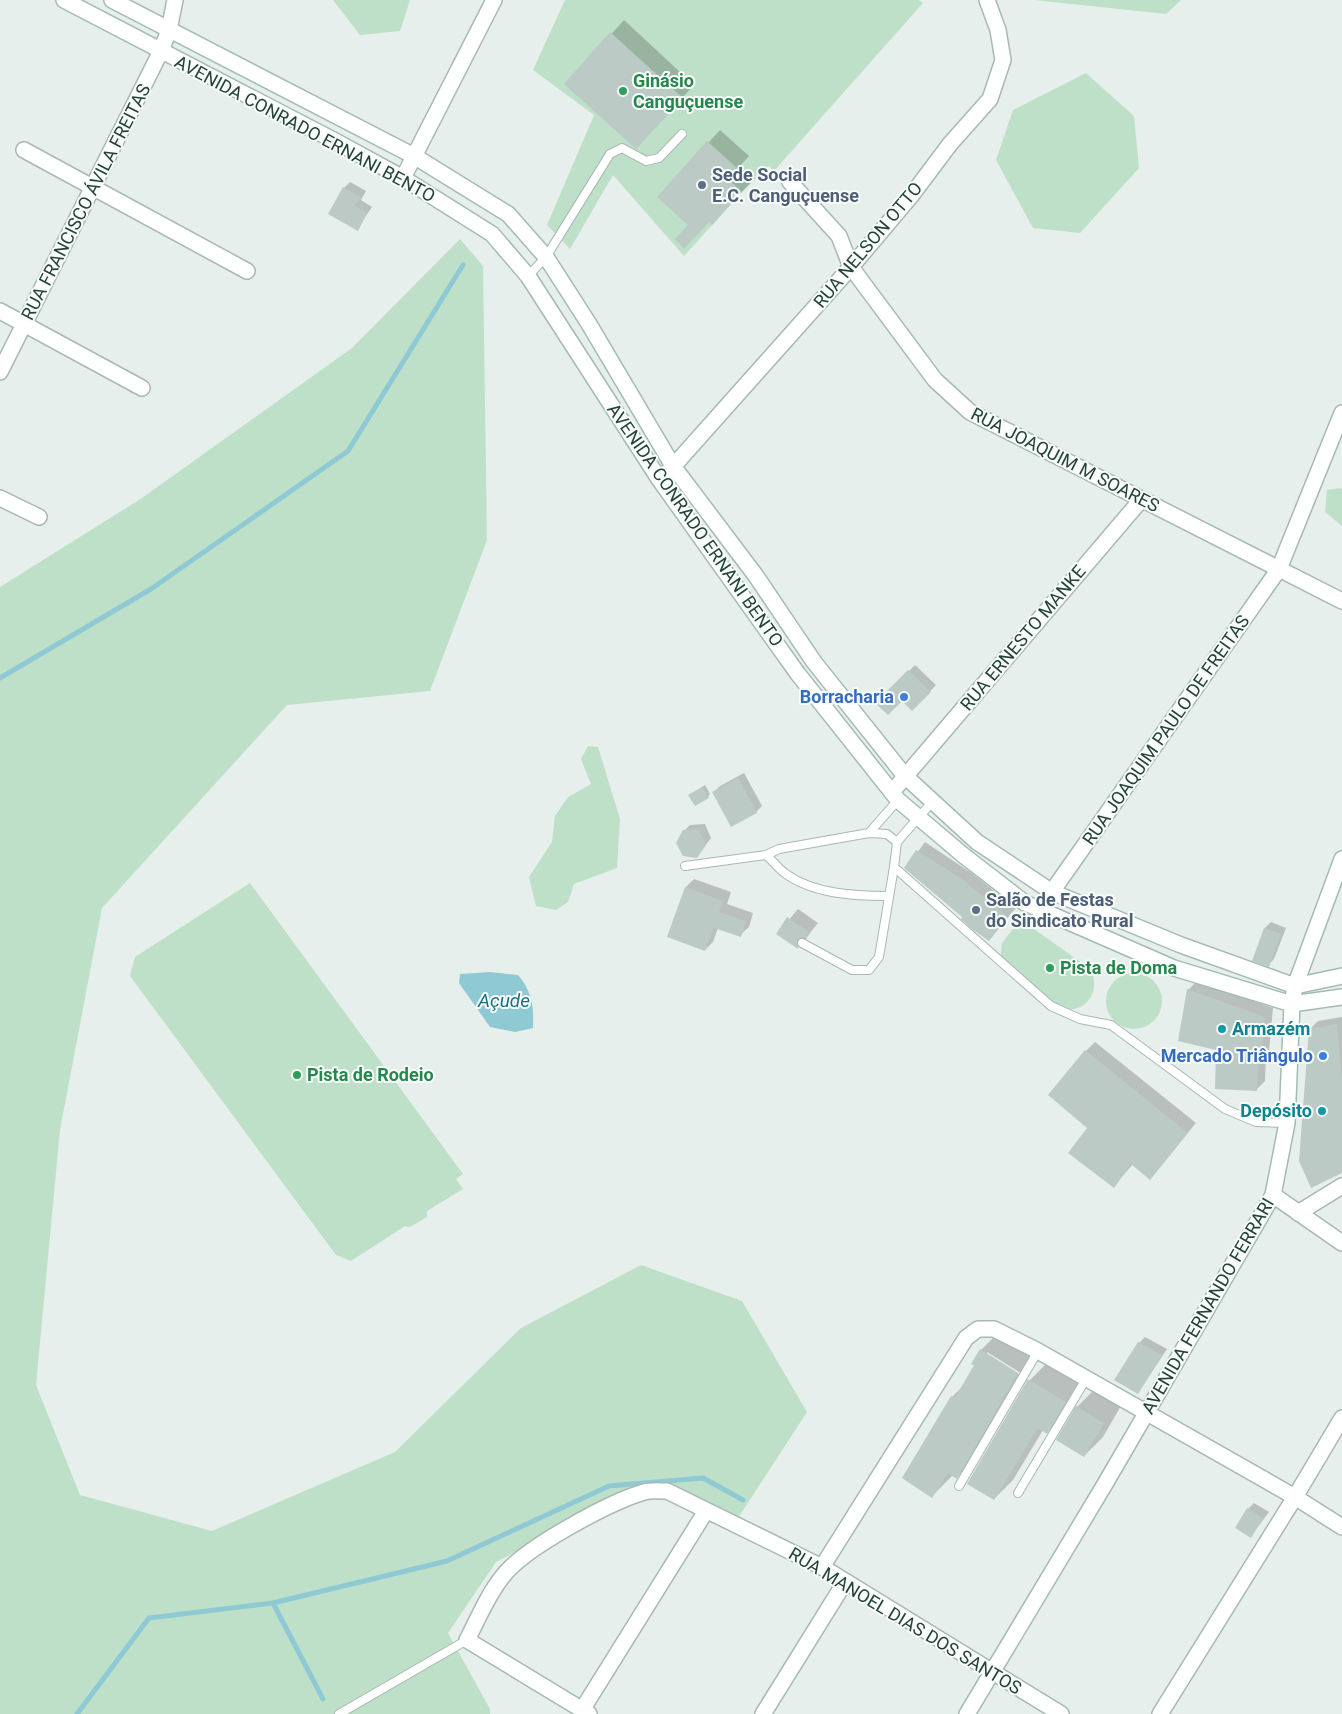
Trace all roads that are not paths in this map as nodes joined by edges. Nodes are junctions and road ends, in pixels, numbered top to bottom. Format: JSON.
{"nodes":[{"id":1,"x":64,"y":0,"type":"edge"},
{"id":2,"x":112,"y":0,"type":"edge"},
{"id":3,"x":175,"y":0,"type":"edge"},
{"id":4,"x":494,"y":0,"type":"edge"},
{"id":5,"x":987,"y":0,"type":"edge"},
{"id":6,"x":169,"y":30,"type":"junction"},
{"id":7,"x":161,"y":52,"type":"junction"},
{"id":8,"x":682,"y":134,"type":"dead end"},
{"id":9,"x":24,"y":150,"type":"dead end"},
{"id":10,"x":414,"y":156,"type":"junction"},
{"id":11,"x":403,"y":178,"type":"junction"},
{"id":12,"x":790,"y":182,"type":"dead end"},
{"id":13,"x":94,"y":187,"type":"junction"},
{"id":14,"x":546,"y":257,"type":"junction"},
{"id":15,"x":851,"y":267,"type":"junction"},
{"id":16,"x":248,"y":271,"type":"dead end"},
{"id":17,"x":528,"y":276,"type":"junction"},
{"id":18,"x":0,"y":311,"type":"edge"},
{"id":19,"x":24,"y":326,"type":"junction"},
{"id":20,"x":0,"y":372,"type":"edge"},
{"id":21,"x":142,"y":388,"type":"dead end"},
{"id":22,"x":1342,"y":413,"type":"edge"},
{"id":23,"x":673,"y":466,"type":"junction"},
{"id":24,"x":659,"y":479,"type":"junction"},
{"id":25,"x":0,"y":498,"type":"edge"},
{"id":26,"x":1141,"y":500,"type":"junction"},
{"id":27,"x":39,"y":517,"type":"dead end"},
{"id":28,"x":1279,"y":569,"type":"junction"},
{"id":29,"x":1342,"y":601,"type":"edge"},
{"id":30,"x":814,"y":662,"type":"junction"},
{"id":31,"x":798,"y":674,"type":"junction"},
{"id":32,"x":905,"y":776,"type":"junction"},
{"id":33,"x":895,"y":796,"type":"junction"},
{"id":34,"x":933,"y":801,"type":"junction"},
{"id":35,"x":919,"y":816,"type":"junction"},
{"id":36,"x":868,"y":833,"type":"junction"},
{"id":37,"x":897,"y":842,"type":"junction"},
{"id":38,"x":766,"y":855,"type":"junction"},
{"id":39,"x":1342,"y":859,"type":"edge"},
{"id":40,"x":685,"y":866,"type":"dead end"},
{"id":41,"x":894,"y":867,"type":"junction"},
{"id":42,"x":1052,"y":892,"type":"junction"},
{"id":43,"x":888,"y":896,"type":"junction"},
{"id":44,"x":1040,"y":910,"type":"junction"},
{"id":45,"x":802,"y":943,"type":"dead end"},
{"id":46,"x":1181,"y":946,"type":"junction"},
{"id":47,"x":1174,"y":968,"type":"junction"},
{"id":48,"x":1342,"y":976,"type":"edge"},
{"id":49,"x":1295,"y":986,"type":"junction"},
{"id":50,"x":1342,"y":997,"type":"edge"},
{"id":51,"x":1292,"y":1004,"type":"junction"},
{"id":52,"x":1287,"y":1124,"type":"junction"},
{"id":53,"x":1342,"y":1186,"type":"edge"},
{"id":54,"x":1272,"y":1195,"type":"junction"},
{"id":55,"x":1298,"y":1213,"type":"junction"},
{"id":56,"x":1342,"y":1243,"type":"edge"},
{"id":57,"x":1038,"y":1351,"type":"junction"},
{"id":58,"x":1086,"y":1379,"type":"junction"},
{"id":59,"x":1147,"y":1412,"type":"junction"},
{"id":60,"x":1342,"y":1418,"type":"edge"},
{"id":61,"x":959,"y":1486,"type":"dead end"},
{"id":62,"x":1018,"y":1493,"type":"dead end"},
{"id":63,"x":1295,"y":1497,"type":"junction"},
{"id":64,"x":706,"y":1511,"type":"junction"},
{"id":65,"x":1342,"y":1527,"type":"edge"},
{"id":66,"x":822,"y":1567,"type":"junction"},
{"id":67,"x":845,"y":1582,"type":"junction"},
{"id":68,"x":467,"y":1640,"type":"junction"},
{"id":69,"x":992,"y":1672,"type":"junction"},
{"id":70,"x":585,"y":1712,"type":"edge"},
{"id":71,"x":339,"y":1714,"type":"edge"},
{"id":72,"x":763,"y":1714,"type":"edge"},
{"id":73,"x":967,"y":1714,"type":"edge"},
{"id":74,"x":1061,"y":1714,"type":"edge"},
{"id":75,"x":1160,"y":1714,"type":"edge"}],
"edges":[{"from":1,"to":7,"type":"street","name":"AVENIDA CONRADO ERNANI BENTO"},
{"from":2,"to":6,"type":"street","name":"AVENIDA CONRADO ERNANI BENTO"},
{"from":3,"to":6,"type":"street","name":"RUA FRANCISCO ÁVILA FREITAS"},
{"from":4,"to":10,"type":"street"},
{"from":5,"to":15,"type":"street","name":"RUA NELSON OTTO"},
{"from":6,"to":7,"type":"street","name":"RUA FRANCISCO ÁVILA FREITAS"},
{"from":6,"to":10,"type":"street","name":"AVENIDA CONRADO ERNANI BENTO"},
{"from":7,"to":11,"type":"street","name":"AVENIDA CONRADO ERNANI BENTO"},
{"from":7,"to":13,"type":"street","name":"RUA FRANCISCO ÁVILA FREITAS"},
{"from":8,"to":14,"type":"lane"},
{"from":9,"to":13,"type":"street"},
{"from":10,"to":11,"type":"street"},
{"from":10,"to":14,"type":"street","name":"AVENIDA CONRADO ERNANI BENTO"},
{"from":11,"to":17,"type":"street","name":"AVENIDA CONRADO ERNANI BENTO"},
{"from":12,"to":15,"type":"street","name":"RUA JOAQUIM M SOARES"},
{"from":13,"to":16,"type":"street"},
{"from":13,"to":19,"type":"street","name":"RUA FRANCISCO ÁVILA FREITAS"},
{"from":14,"to":17,"type":"lane"},
{"from":14,"to":23,"type":"street","name":"AVENIDA CONRADO ERNANI BENTO"},
{"from":15,"to":23,"type":"street","name":"RUA NELSON OTTO"},
{"from":15,"to":26,"type":"street","name":"RUA JOAQUIM M SOARES"},
{"from":17,"to":24,"type":"street","name":"AVENIDA CONRADO ERNANI BENTO"},
{"from":18,"to":19,"type":"street"},
{"from":19,"to":20,"type":"street","name":"RUA FRANCISCO ÁVILA FREITAS"},
{"from":19,"to":21,"type":"street"},
{"from":22,"to":28,"type":"street","name":"RUA JOAQUIM PAULO DE FREITAS"},
{"from":23,"to":24,"type":"street","name":"RUA NELSON OTTO"},
{"from":23,"to":30,"type":"street","name":"AVENIDA CONRADO ERNANI BENTO"},
{"from":24,"to":31,"type":"street","name":"AVENIDA CONRADO ERNANI BENTO"},
{"from":25,"to":27,"type":"street"},
{"from":26,"to":28,"type":"street","name":"RUA JOAQUIM M SOARES"},
{"from":26,"to":32,"type":"street","name":"RUA ERNESTO MANKE"},
{"from":28,"to":29,"type":"street","name":"RUA JOAQUIM M SOARES"},
{"from":28,"to":42,"type":"street","name":"RUA JOAQUIM PAULO DE FREITAS"},
{"from":30,"to":31,"type":"street"},
{"from":30,"to":32,"type":"street","name":"AVENIDA CONRADO ERNANI BENTO"},
{"from":31,"to":33,"type":"street","name":"AVENIDA CONRADO ERNANI BENTO"},
{"from":32,"to":33,"type":"street","name":"RUA ERNESTO MANKE"},
{"from":32,"to":34,"type":"street","name":"AVENIDA CONRADO ERNANI BENTO"},
{"from":33,"to":35,"type":"street","name":"AVENIDA CONRADO ERNANI BENTO"},
{"from":33,"to":36,"type":"lane"},
{"from":34,"to":35,"type":"lane"},
{"from":34,"to":42,"type":"street","name":"AVENIDA CONRADO ERNANI BENTO"},
{"from":35,"to":37,"type":"lane"},
{"from":35,"to":44,"type":"street","name":"AVENIDA CONRADO ERNANI BENTO"},
{"from":36,"to":37,"type":"lane"},
{"from":36,"to":38,"type":"lane"},
{"from":37,"to":41,"type":"lane"},
{"from":38,"to":40,"type":"lane"},
{"from":38,"to":43,"type":"lane"},
{"from":39,"to":49,"type":"street","name":"AVENIDA FERNANDO FERRARI"},
{"from":41,"to":43,"type":"lane"},
{"from":41,"to":52,"type":"lane"},
{"from":42,"to":44,"type":"street","name":"RUA JOAQUIM PAULO DE FREITAS"},
{"from":42,"to":46,"type":"street","name":"AVENIDA CONRADO ERNANI BENTO"},
{"from":43,"to":45,"type":"lane"},
{"from":44,"to":47,"type":"street","name":"AVENIDA CONRADO ERNANI BENTO"},
{"from":46,"to":47,"type":"street"},
{"from":46,"to":49,"type":"street","name":"AVENIDA CONRADO ERNANI BENTO"},
{"from":47,"to":51,"type":"street","name":"AVENIDA CONRADO ERNANI BENTO"},
{"from":48,"to":49,"type":"street"},
{"from":49,"to":51,"type":"street","name":"AVENIDA FERNANDO FERRARI"},
{"from":50,"to":51,"type":"street","name":"AVENIDA CONRADO ERNANI BENTO"},
{"from":51,"to":52,"type":"street","name":"AVENIDA FERNANDO FERRARI"},
{"from":52,"to":54,"type":"street","name":"AVENIDA FERNANDO FERRARI"},
{"from":53,"to":55,"type":"street"},
{"from":54,"to":55,"type":"street"},
{"from":54,"to":59,"type":"street","name":"AVENIDA FERNANDO FERRARI"},
{"from":55,"to":56,"type":"street"},
{"from":57,"to":58,"type":"street"},
{"from":57,"to":61,"type":"lane"},
{"from":57,"to":66,"type":"street"},
{"from":58,"to":59,"type":"street"},
{"from":58,"to":62,"type":"lane"},
{"from":59,"to":63,"type":"street"},
{"from":59,"to":69,"type":"street","name":"AVENIDA FERNANDO FERRARI"},
{"from":60,"to":63,"type":"street"},
{"from":63,"to":65,"type":"street"},
{"from":63,"to":75,"type":"street"},
{"from":64,"to":66,"type":"street","name":"RUA MANOEL DIAS DOS SANTOS"},
{"from":64,"to":68,"type":"street","name":"RUA MANOEL DIAS DOS SANTOS"},
{"from":64,"to":70,"type":"street"},
{"from":66,"to":67,"type":"street","name":"RUA MANOEL DIAS DOS SANTOS"},
{"from":67,"to":69,"type":"street","name":"RUA MANOEL DIAS DOS SANTOS"},
{"from":67,"to":72,"type":"street"},
{"from":68,"to":70,"type":"street"},
{"from":68,"to":71,"type":"lane"},
{"from":69,"to":73,"type":"street","name":"AVENIDA FERNANDO FERRARI"},
{"from":69,"to":74,"type":"street","name":"RUA MANOEL DIAS DOS SANTOS"}]}
